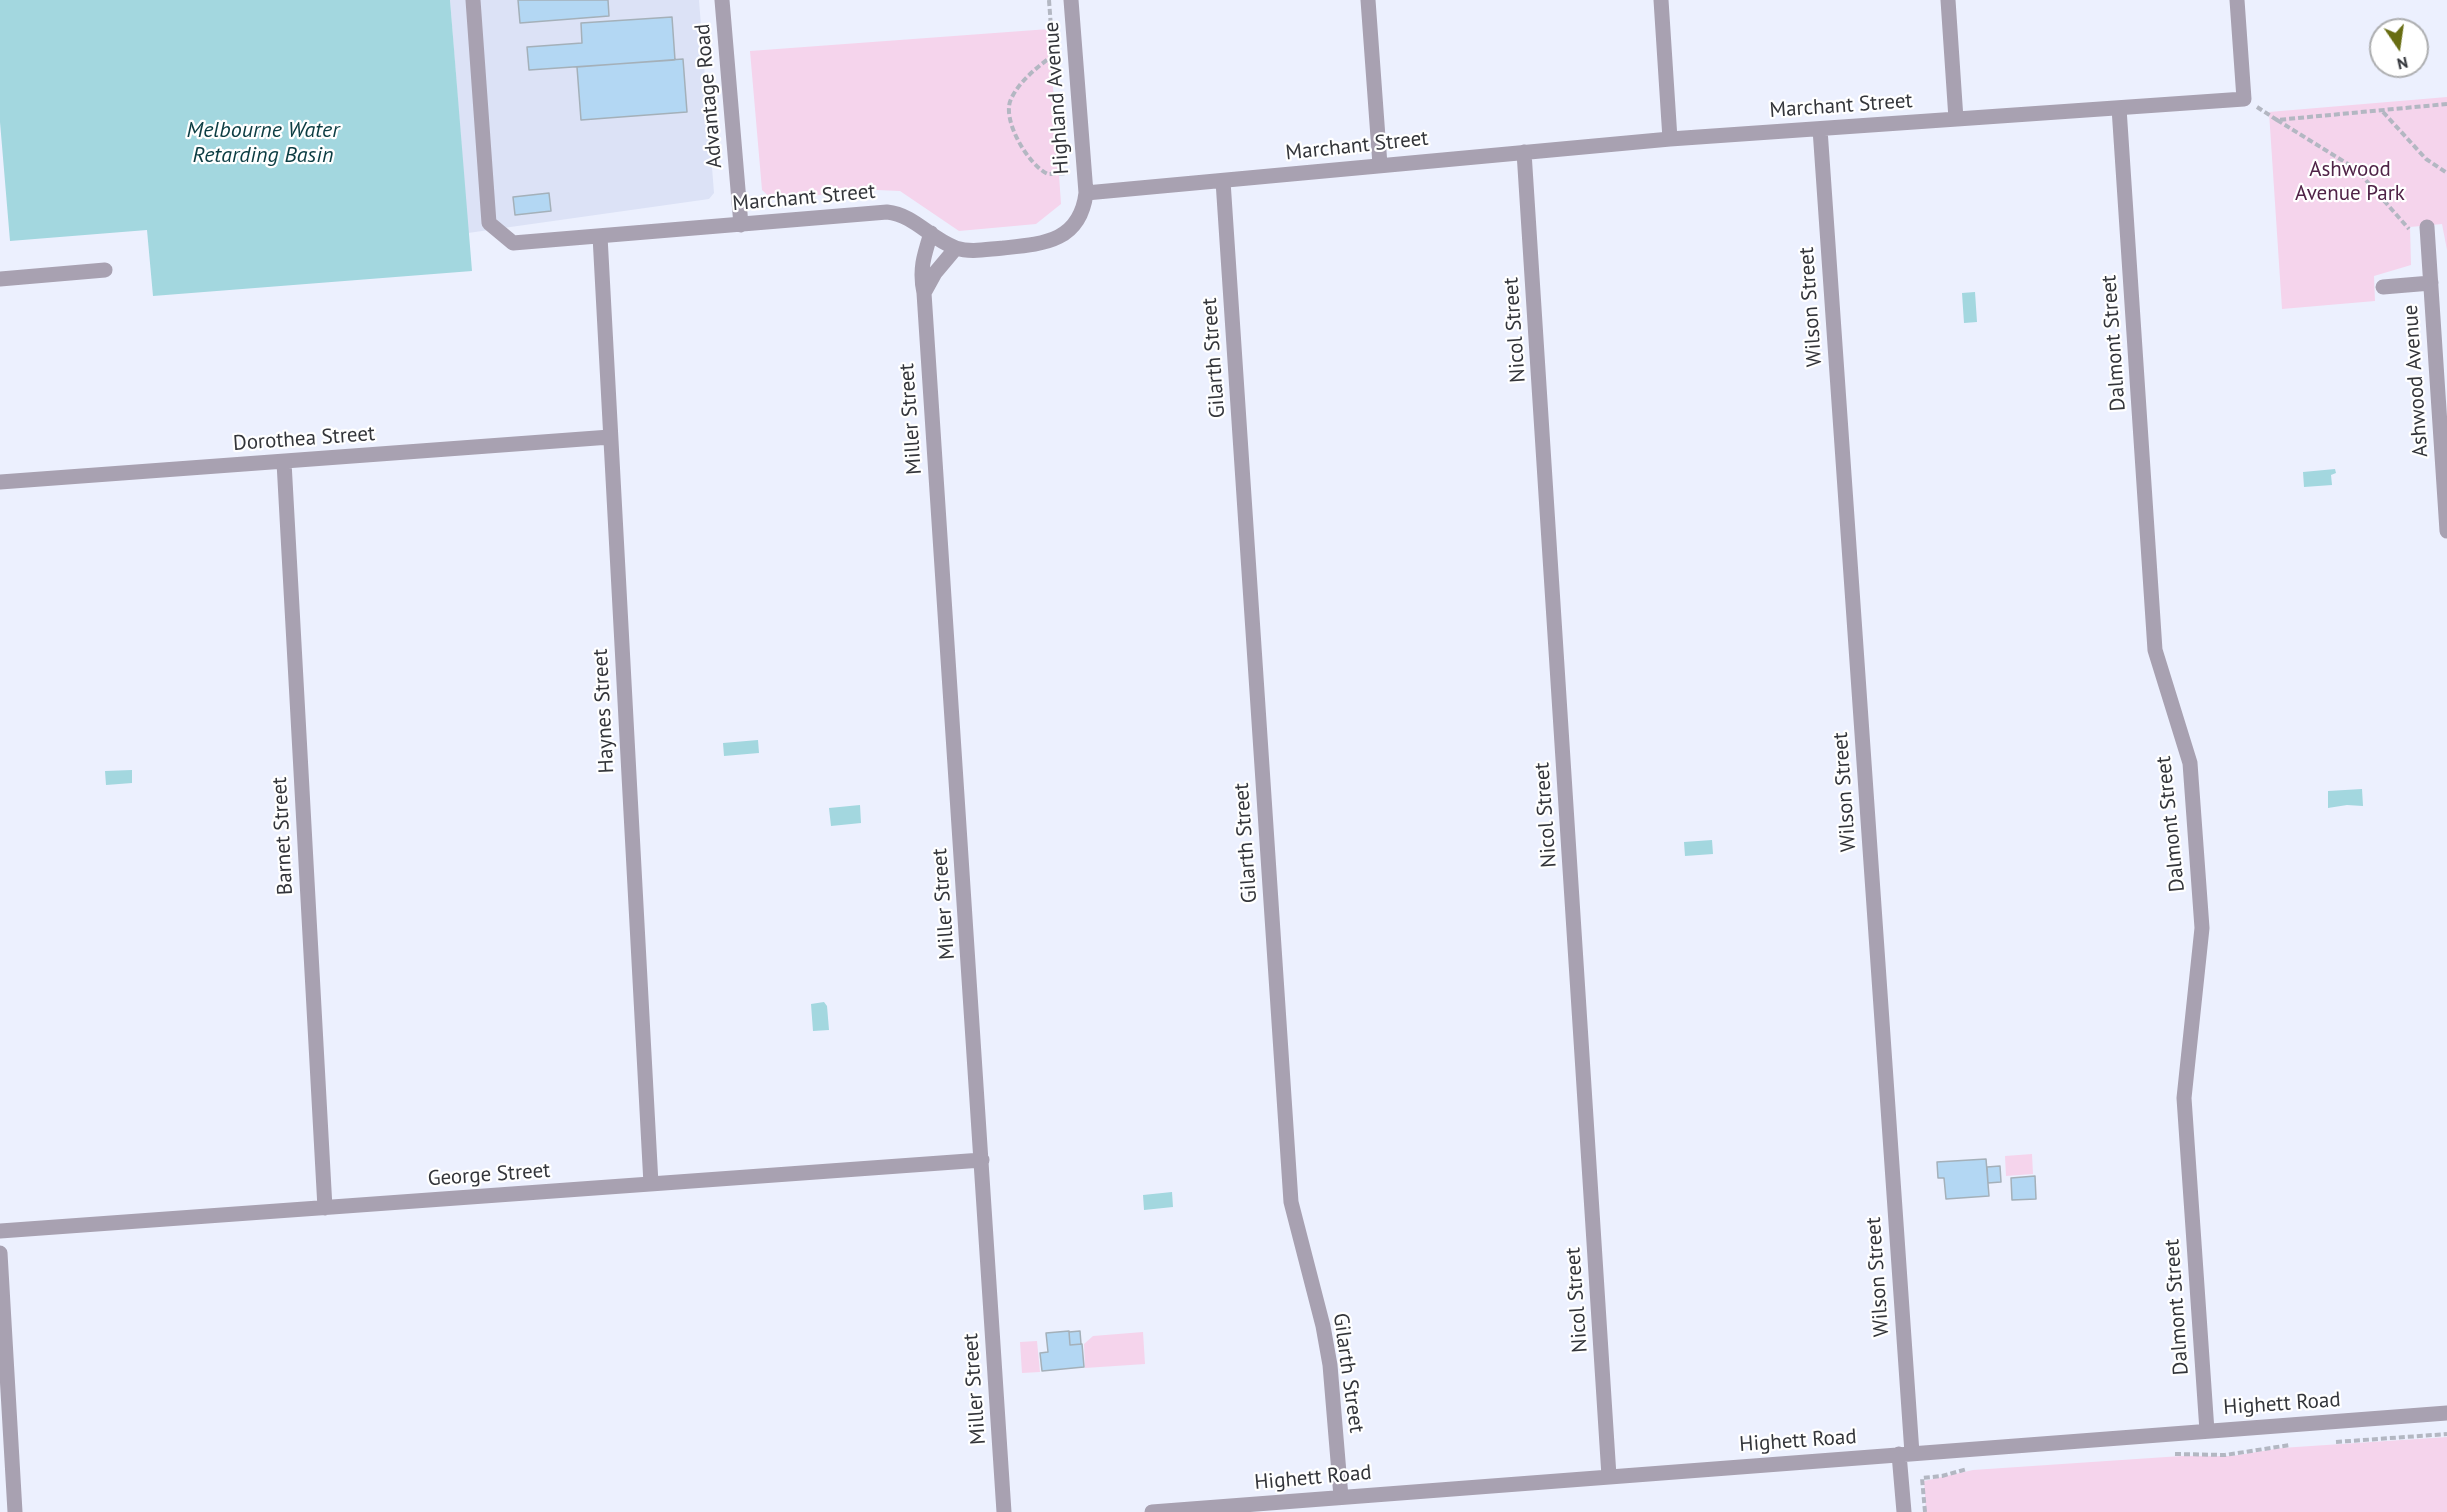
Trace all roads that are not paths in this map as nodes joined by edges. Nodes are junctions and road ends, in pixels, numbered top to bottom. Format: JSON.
{"nodes":[{"id":1,"x":473,"y":0,"type":"edge"},
{"id":2,"x":722,"y":0,"type":"edge"},
{"id":3,"x":1071,"y":0,"type":"edge"},
{"id":4,"x":1368,"y":0,"type":"edge"},
{"id":5,"x":1661,"y":0,"type":"edge"},
{"id":6,"x":1948,"y":0,"type":"edge"},
{"id":7,"x":2237,"y":0,"type":"edge"},
{"id":8,"x":2119,"y":108,"type":"junction"},
{"id":9,"x":1956,"y":118,"type":"junction"},
{"id":10,"x":1820,"y":129,"type":"junction"},
{"id":11,"x":1670,"y":139,"type":"junction"},
{"id":12,"x":1524,"y":152,"type":"junction"},
{"id":13,"x":1380,"y":165,"type":"junction"},
{"id":14,"x":1222,"y":181,"type":"junction"},
{"id":15,"x":1086,"y":193,"type":"junction"},
{"id":16,"x":741,"y":225,"type":"junction"},
{"id":17,"x":2427,"y":227,"type":"road end"},
{"id":18,"x":932,"y":233,"type":"junction"},
{"id":19,"x":600,"y":236,"type":"junction"},
{"id":20,"x":956,"y":248,"type":"junction"},
{"id":21,"x":105,"y":270,"type":"dead end"},
{"id":22,"x":0,"y":279,"type":"edge"},
{"id":23,"x":2431,"y":283,"type":"junction"},
{"id":24,"x":2383,"y":287,"type":"dead end"},
{"id":25,"x":924,"y":293,"type":"junction"},
{"id":26,"x":610,"y":437,"type":"junction"},
{"id":27,"x":284,"y":462,"type":"junction"},
{"id":28,"x":0,"y":482,"type":"edge"},
{"id":29,"x":2447,"y":531,"type":"edge"},
{"id":30,"x":982,"y":1160,"type":"junction"},
{"id":31,"x":651,"y":1184,"type":"junction"},
{"id":32,"x":325,"y":1208,"type":"junction"},
{"id":33,"x":0,"y":1231,"type":"edge"},
{"id":34,"x":0,"y":1253,"type":"edge"},
{"id":35,"x":2447,"y":1413,"type":"edge"},
{"id":36,"x":2207,"y":1431,"type":"junction"},
{"id":37,"x":1906,"y":1454,"type":"junction"},
{"id":38,"x":1609,"y":1476,"type":"junction"},
{"id":39,"x":1341,"y":1497,"type":"junction"},
{"id":40,"x":1264,"y":1508,"type":"edge"},
{"id":41,"x":15,"y":1512,"type":"edge"},
{"id":42,"x":1004,"y":1512,"type":"edge"},
{"id":43,"x":1152,"y":1512,"type":"edge"},
{"id":44,"x":1904,"y":1512,"type":"edge"}],
"edges":[{"from":1,"to":19,"type":"street","name":"Marchant Street"},
{"from":2,"to":16,"type":"street","name":"Advantage Road"},
{"from":3,"to":15,"type":"street","name":"Highland Avenue"},
{"from":4,"to":13,"type":"street"},
{"from":5,"to":11,"type":"street"},
{"from":6,"to":9,"type":"street"},
{"from":7,"to":8,"type":"street","name":"Marchant Street"},
{"from":8,"to":9,"type":"street","name":"Marchant Street"},
{"from":8,"to":36,"type":"street","name":"Dalmont Street"},
{"from":9,"to":10,"type":"street","name":"Marchant Street"},
{"from":10,"to":11,"type":"street","name":"Marchant Street"},
{"from":10,"to":37,"type":"street","name":"Wilson Street"},
{"from":11,"to":12,"type":"street","name":"Marchant Street"},
{"from":12,"to":13,"type":"street","name":"Marchant Street"},
{"from":12,"to":38,"type":"street","name":"Nicol Street"},
{"from":13,"to":14,"type":"street","name":"Marchant Street"},
{"from":14,"to":15,"type":"street","name":"Marchant Street"},
{"from":14,"to":39,"type":"street","name":"Gilarth Street"},
{"from":15,"to":20,"type":"street"},
{"from":16,"to":18,"type":"street","name":"Marchant Street"},
{"from":16,"to":19,"type":"street","name":"Marchant Street"},
{"from":17,"to":23,"type":"street","name":"Ashwood Avenue"},
{"from":18,"to":20,"type":"street","name":"Marchant Street"},
{"from":18,"to":25,"type":"street","name":"Miller Street"},
{"from":19,"to":26,"type":"street","name":"Haynes Street"},
{"from":20,"to":25,"type":"street"},
{"from":21,"to":22,"type":"street"},
{"from":23,"to":24,"type":"street"},
{"from":23,"to":29,"type":"street","name":"Ashwood Avenue"},
{"from":25,"to":30,"type":"street","name":"Miller Street"},
{"from":26,"to":27,"type":"street","name":"Dorothea Street"},
{"from":26,"to":31,"type":"street","name":"Haynes Street"},
{"from":27,"to":28,"type":"street","name":"Dorothea Street"},
{"from":27,"to":32,"type":"street","name":"Barnet Street"},
{"from":30,"to":31,"type":"street","name":"George Street"},
{"from":30,"to":42,"type":"street","name":"Miller Street"},
{"from":31,"to":32,"type":"street","name":"George Street"},
{"from":32,"to":33,"type":"street","name":"George Street"},
{"from":34,"to":41,"type":"street"},
{"from":35,"to":36,"type":"street","name":"Highett Road"},
{"from":36,"to":37,"type":"street","name":"Highett Road"},
{"from":37,"to":38,"type":"street","name":"Highett Road"},
{"from":37,"to":44,"type":"street","name":"Wilson Street"},
{"from":38,"to":39,"type":"street","name":"Highett Road"},
{"from":39,"to":40,"type":"street","name":"Highett Road"},
{"from":40,"to":43,"type":"street","name":"Highett Road"}]}
